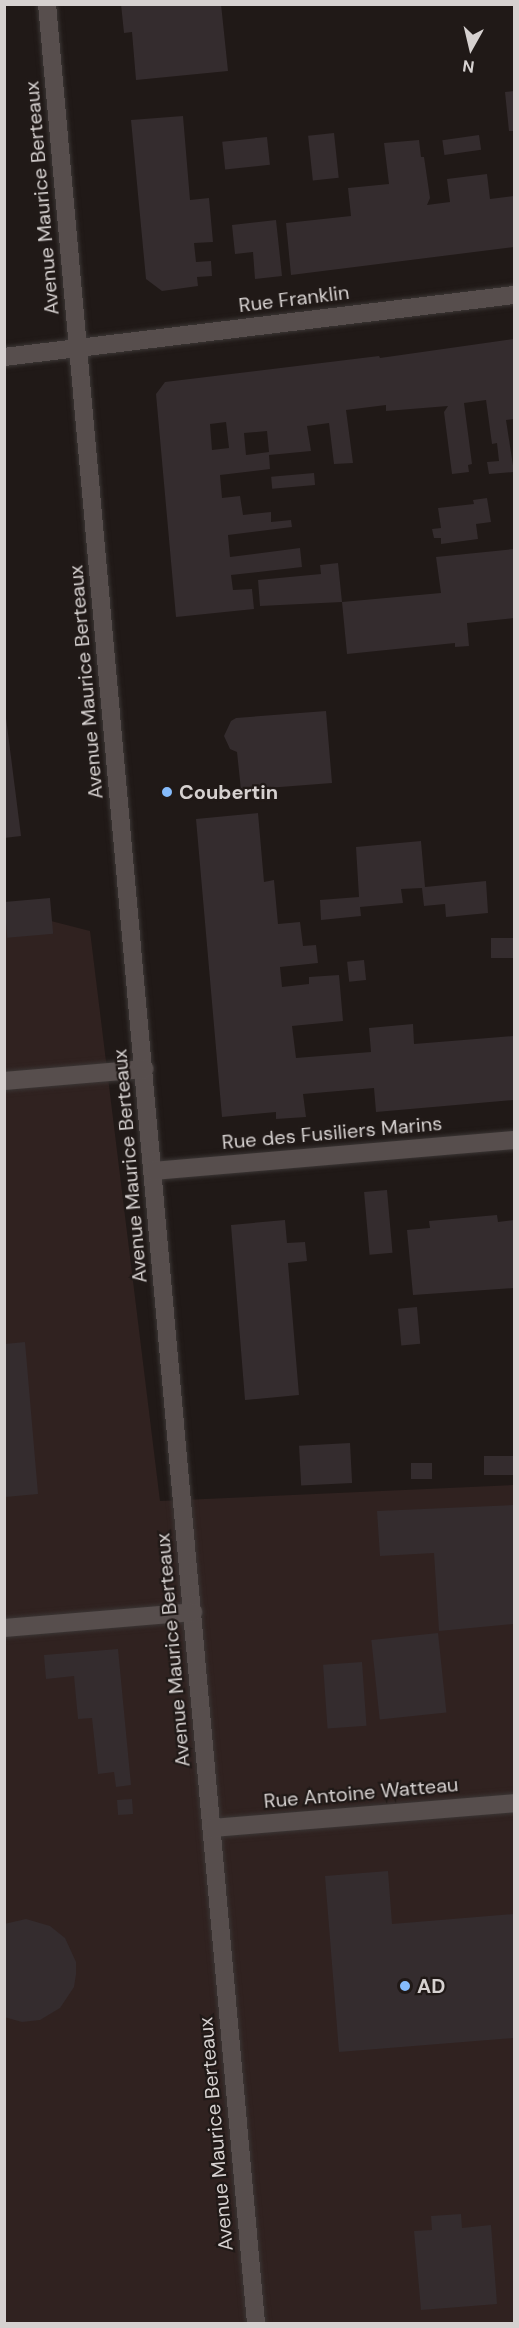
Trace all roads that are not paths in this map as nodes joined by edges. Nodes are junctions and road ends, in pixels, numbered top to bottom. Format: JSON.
{"nodes":[{"id":1,"x":47,"y":4,"type":"edge"},
{"id":2,"x":514,"y":295,"type":"edge"},
{"id":3,"x":78,"y":349,"type":"junction"},
{"id":4,"x":4,"y":357,"type":"edge"},
{"id":5,"x":144,"y":1069,"type":"junction"},
{"id":6,"x":4,"y":1081,"type":"edge"},
{"id":7,"x":514,"y":1140,"type":"edge"},
{"id":8,"x":153,"y":1171,"type":"junction"},
{"id":9,"x":193,"y":1612,"type":"junction"},
{"id":10,"x":4,"y":1628,"type":"edge"},
{"id":11,"x":514,"y":1803,"type":"edge"},
{"id":12,"x":212,"y":1828,"type":"junction"},
{"id":13,"x":256,"y":2324,"type":"edge"}],
"edges":[{"from":1,"to":3,"type":"street","name":"Avenue Maurice Berteaux"},
{"from":2,"to":3,"type":"street","name":"Rue Franklin"},
{"from":3,"to":4,"type":"street","name":"Rue Franklin"},
{"from":3,"to":5,"type":"street","name":"Avenue Maurice Berteaux"},
{"from":5,"to":6,"type":"street"},
{"from":5,"to":8,"type":"street","name":"Avenue Maurice Berteaux"},
{"from":7,"to":8,"type":"street","name":"Rue des Fusiliers Marins"},
{"from":8,"to":9,"type":"street","name":"Avenue Maurice Berteaux"},
{"from":9,"to":10,"type":"street"},
{"from":9,"to":12,"type":"street","name":"Avenue Maurice Berteaux"},
{"from":11,"to":12,"type":"street","name":"Rue Antoine Watteau"},
{"from":12,"to":13,"type":"street","name":"Avenue Maurice Berteaux"}]}
